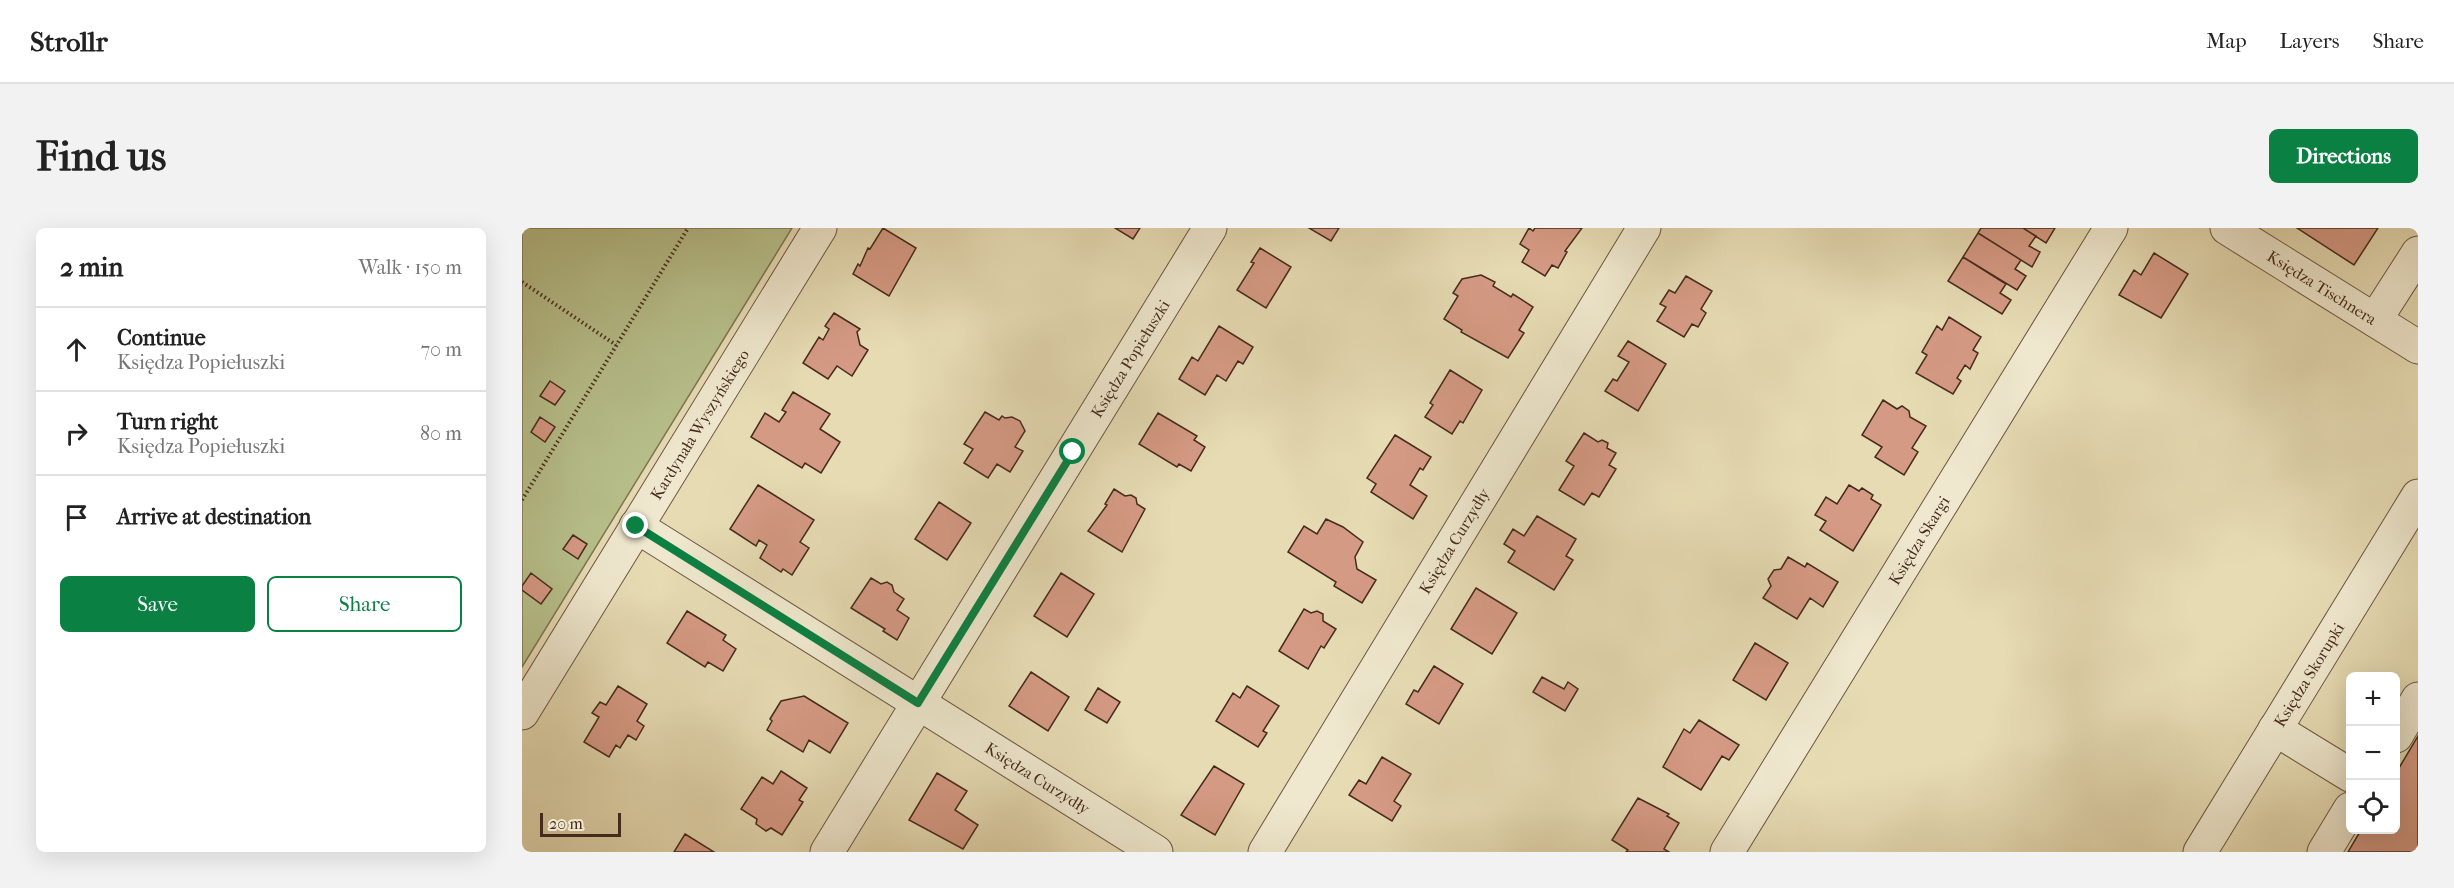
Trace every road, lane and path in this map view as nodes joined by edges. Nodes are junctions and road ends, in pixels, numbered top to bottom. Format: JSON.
{"nodes":[{"id":1,"x":688,"y":228,"type":"edge"},
{"id":2,"x":820,"y":228,"type":"edge"},
{"id":3,"x":1210,"y":228,"type":"edge"},
{"id":4,"x":1644,"y":228,"type":"edge"},
{"id":5,"x":2111,"y":228,"type":"edge"},
{"id":6,"x":2227,"y":228,"type":"edge"},
{"id":7,"x":2418,"y":253,"type":"edge"},
{"id":8,"x":522,"y":282,"type":"edge"},
{"id":9,"x":2375,"y":320,"type":"junction"},
{"id":10,"x":616,"y":345,"type":"junction"},
{"id":11,"x":2418,"y":347,"type":"edge"},
{"id":12,"x":2418,"y":496,"type":"edge"},
{"id":13,"x":522,"y":501,"type":"edge"},
{"id":14,"x":636,"y":526,"type":"junction"},
{"id":15,"x":2418,"y":699,"type":"edge"},
{"id":16,"x":918,"y":703,"type":"junction"},
{"id":17,"x":522,"y":713,"type":"edge"},
{"id":18,"x":2275,"y":729,"type":"junction"},
{"id":19,"x":2400,"y":729,"type":"edge"},
{"id":20,"x":2346,"y":773,"type":"edge"},
{"id":21,"x":2346,"y":816,"type":"edge"},
{"id":22,"x":827,"y":852,"type":"edge"},
{"id":23,"x":1156,"y":852,"type":"edge"},
{"id":24,"x":1265,"y":852,"type":"edge"},
{"id":25,"x":1727,"y":852,"type":"edge"},
{"id":26,"x":2200,"y":852,"type":"edge"},
{"id":27,"x":2324,"y":852,"type":"edge"}],
"edges":[{"from":1,"to":10,"type":"path"},
{"from":2,"to":14,"type":"street","name":"Kardynała Wyszyńskiego"},
{"from":3,"to":16,"type":"street","name":"Księdza Popiełuszki"},
{"from":4,"to":24,"type":"street","name":"Księdza Curzydły"},
{"from":5,"to":25,"type":"street","name":"Księdza Skargi"},
{"from":6,"to":9,"type":"street","name":"Księdza Tischnera"},
{"from":7,"to":9,"type":"street"},
{"from":8,"to":10,"type":"path"},
{"from":9,"to":11,"type":"street","name":"Księdza Tischnera"},
{"from":10,"to":13,"type":"path"},
{"from":12,"to":18,"type":"street","name":"Księdza Skorupki"},
{"from":14,"to":16,"type":"street"},
{"from":14,"to":17,"type":"street","name":"Kardynała Wyszyńskiego"},
{"from":15,"to":19,"type":"street"},
{"from":16,"to":22,"type":"street","name":"Księdza Popiełuszki"},
{"from":16,"to":23,"type":"street","name":"Księdza Curzydły"},
{"from":18,"to":20,"type":"street"},
{"from":18,"to":26,"type":"street","name":"Księdza Skorupki"},
{"from":21,"to":27,"type":"street"}]}
